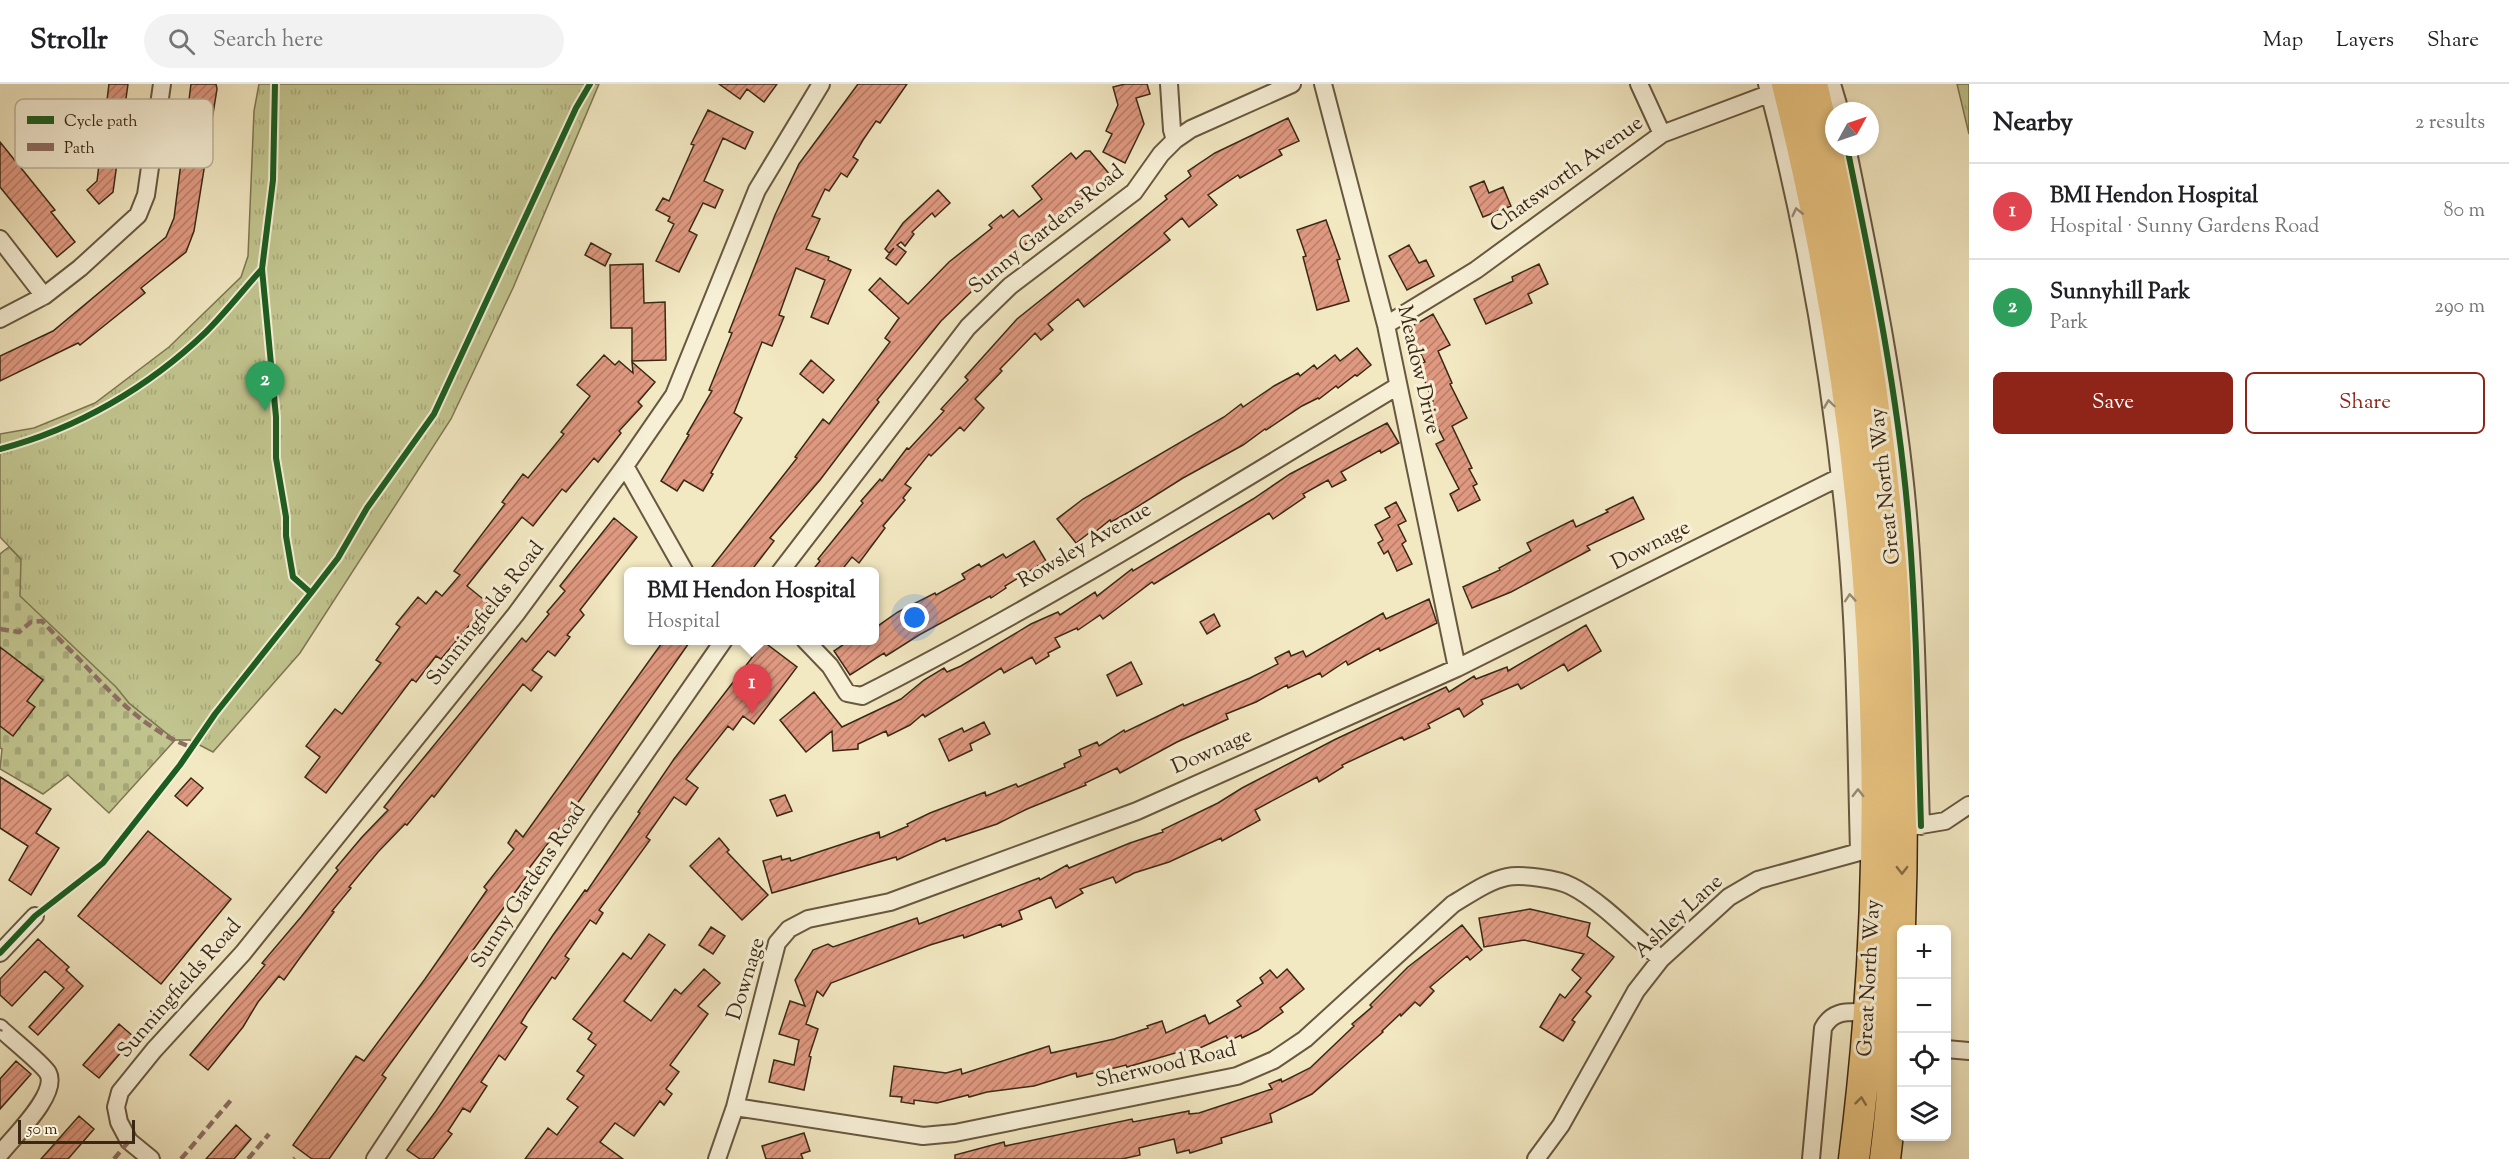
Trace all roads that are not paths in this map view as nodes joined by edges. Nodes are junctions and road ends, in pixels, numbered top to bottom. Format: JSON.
{"nodes":[{"id":1,"x":162,"y":84,"type":"edge"},
{"id":2,"x":821,"y":84,"type":"edge"},
{"id":3,"x":1169,"y":84,"type":"edge"},
{"id":4,"x":1292,"y":84,"type":"edge"},
{"id":5,"x":1323,"y":84,"type":"edge"},
{"id":6,"x":1639,"y":84,"type":"edge"},
{"id":7,"x":1832,"y":84,"type":"edge"},
{"id":8,"x":1784,"y":86,"type":"edge"},
{"id":9,"x":160,"y":99,"type":"edge"},
{"id":10,"x":1837,"y":102,"type":"edge"},
{"id":11,"x":1662,"y":134,"type":"junction"},
{"id":12,"x":1174,"y":141,"type":"junction"},
{"id":13,"x":1849,"y":156,"type":"edge"},
{"id":14,"x":150,"y":168,"type":"edge"},
{"id":15,"x":0,"y":239,"type":"edge"},
{"id":16,"x":44,"y":296,"type":"junction"},
{"id":17,"x":0,"y":319,"type":"edge"},
{"id":18,"x":1386,"y":324,"type":"junction"},
{"id":19,"x":1398,"y":386,"type":"junction"},
{"id":20,"x":625,"y":466,"type":"junction"},
{"id":21,"x":1848,"y":474,"type":"junction"},
{"id":22,"x":682,"y":567,"type":"edge"},
{"id":23,"x":784,"y":567,"type":"edge"},
{"id":24,"x":721,"y":645,"type":"edge"},
{"id":25,"x":811,"y":645,"type":"edge"},
{"id":26,"x":1457,"y":668,"type":"junction"},
{"id":27,"x":1969,"y":804,"type":"edge"},
{"id":28,"x":1912,"y":827,"type":"junction"},
{"id":29,"x":1868,"y":849,"type":"junction"},
{"id":30,"x":35,"y":916,"type":"dead end"},
{"id":31,"x":0,"y":953,"type":"edge"},
{"id":32,"x":1661,"y":959,"type":"junction"},
{"id":33,"x":1870,"y":1012,"type":"junction"},
{"id":34,"x":0,"y":1028,"type":"edge"},
{"id":35,"x":1899,"y":1033,"type":"edge"},
{"id":36,"x":1951,"y":1049,"type":"edge"},
{"id":37,"x":1969,"y":1051,"type":"edge"},
{"id":38,"x":1897,"y":1054,"type":"edge"},
{"id":39,"x":735,"y":1107,"type":"junction"},
{"id":40,"x":0,"y":1154,"type":"edge"},
{"id":41,"x":151,"y":1159,"type":"edge"},
{"id":42,"x":375,"y":1159,"type":"edge"},
{"id":43,"x":717,"y":1159,"type":"edge"},
{"id":44,"x":1536,"y":1159,"type":"edge"},
{"id":45,"x":1812,"y":1159,"type":"edge"},
{"id":46,"x":1854,"y":1159,"type":"edge"},
{"id":47,"x":1885,"y":1159,"type":"edge"}],
"edges":[{"from":1,"to":9,"type":"street"},
{"from":2,"to":20,"type":"street","name":"Sunningfields Road"},
{"from":3,"to":12,"type":"street"},
{"from":4,"to":12,"type":"street","name":"Sunny Gardens Road"},
{"from":5,"to":18,"type":"street","name":"Meadow Drive"},
{"from":6,"to":11,"type":"street"},
{"from":7,"to":10,"type":"street"},
{"from":8,"to":11,"type":"street","name":"Chatsworth Avenue"},
{"from":21,"to":8,"type":"highway","name":"Great North Way","one_way":true},
{"from":8,"to":28,"type":"highway","name":"Great North Way"},
{"from":11,"to":18,"type":"street","name":"Chatsworth Avenue"},
{"from":12,"to":23,"type":"street","name":"Sunny Gardens Road"},
{"from":13,"to":28,"type":"street","name":"Great North Way"},
{"from":14,"to":16,"type":"street"},
{"from":15,"to":16,"type":"street"},
{"from":16,"to":17,"type":"street"},
{"from":18,"to":19,"type":"street","name":"Meadow Drive"},
{"from":19,"to":25,"type":"street","name":"Rowsley Avenue"},
{"from":19,"to":26,"type":"street","name":"Meadow Drive"},
{"from":20,"to":22,"type":"street"},
{"from":20,"to":41,"type":"street","name":"Sunningfields Road"},
{"from":21,"to":26,"type":"street","name":"Downage"},
{"from":29,"to":21,"type":"highway","name":"Great North Way","one_way":true},
{"from":24,"to":42,"type":"street","name":"Sunny Gardens Road"},
{"from":26,"to":39,"type":"street","name":"Downage"},
{"from":27,"to":28,"type":"street"},
{"from":28,"to":35,"type":"highway","name":"Great North Way","one_way":true},
{"from":29,"to":32,"type":"street","name":"Ashley Lane"},
{"from":29,"to":33,"type":"highway","name":"Great North Way"},
{"from":30,"to":31,"type":"street"},
{"from":32,"to":39,"type":"street","name":"Sherwood Road"},
{"from":32,"to":44,"type":"street","name":"Ashley Lane"},
{"from":33,"to":45,"type":"street"},
{"from":46,"to":33,"type":"highway","name":"Great North Way","one_way":true},
{"from":34,"to":40,"type":"street"},
{"from":36,"to":37,"type":"street"},
{"from":38,"to":47,"type":"highway","name":"Great North Way"},
{"from":39,"to":43,"type":"street","name":"Downage"}]}
